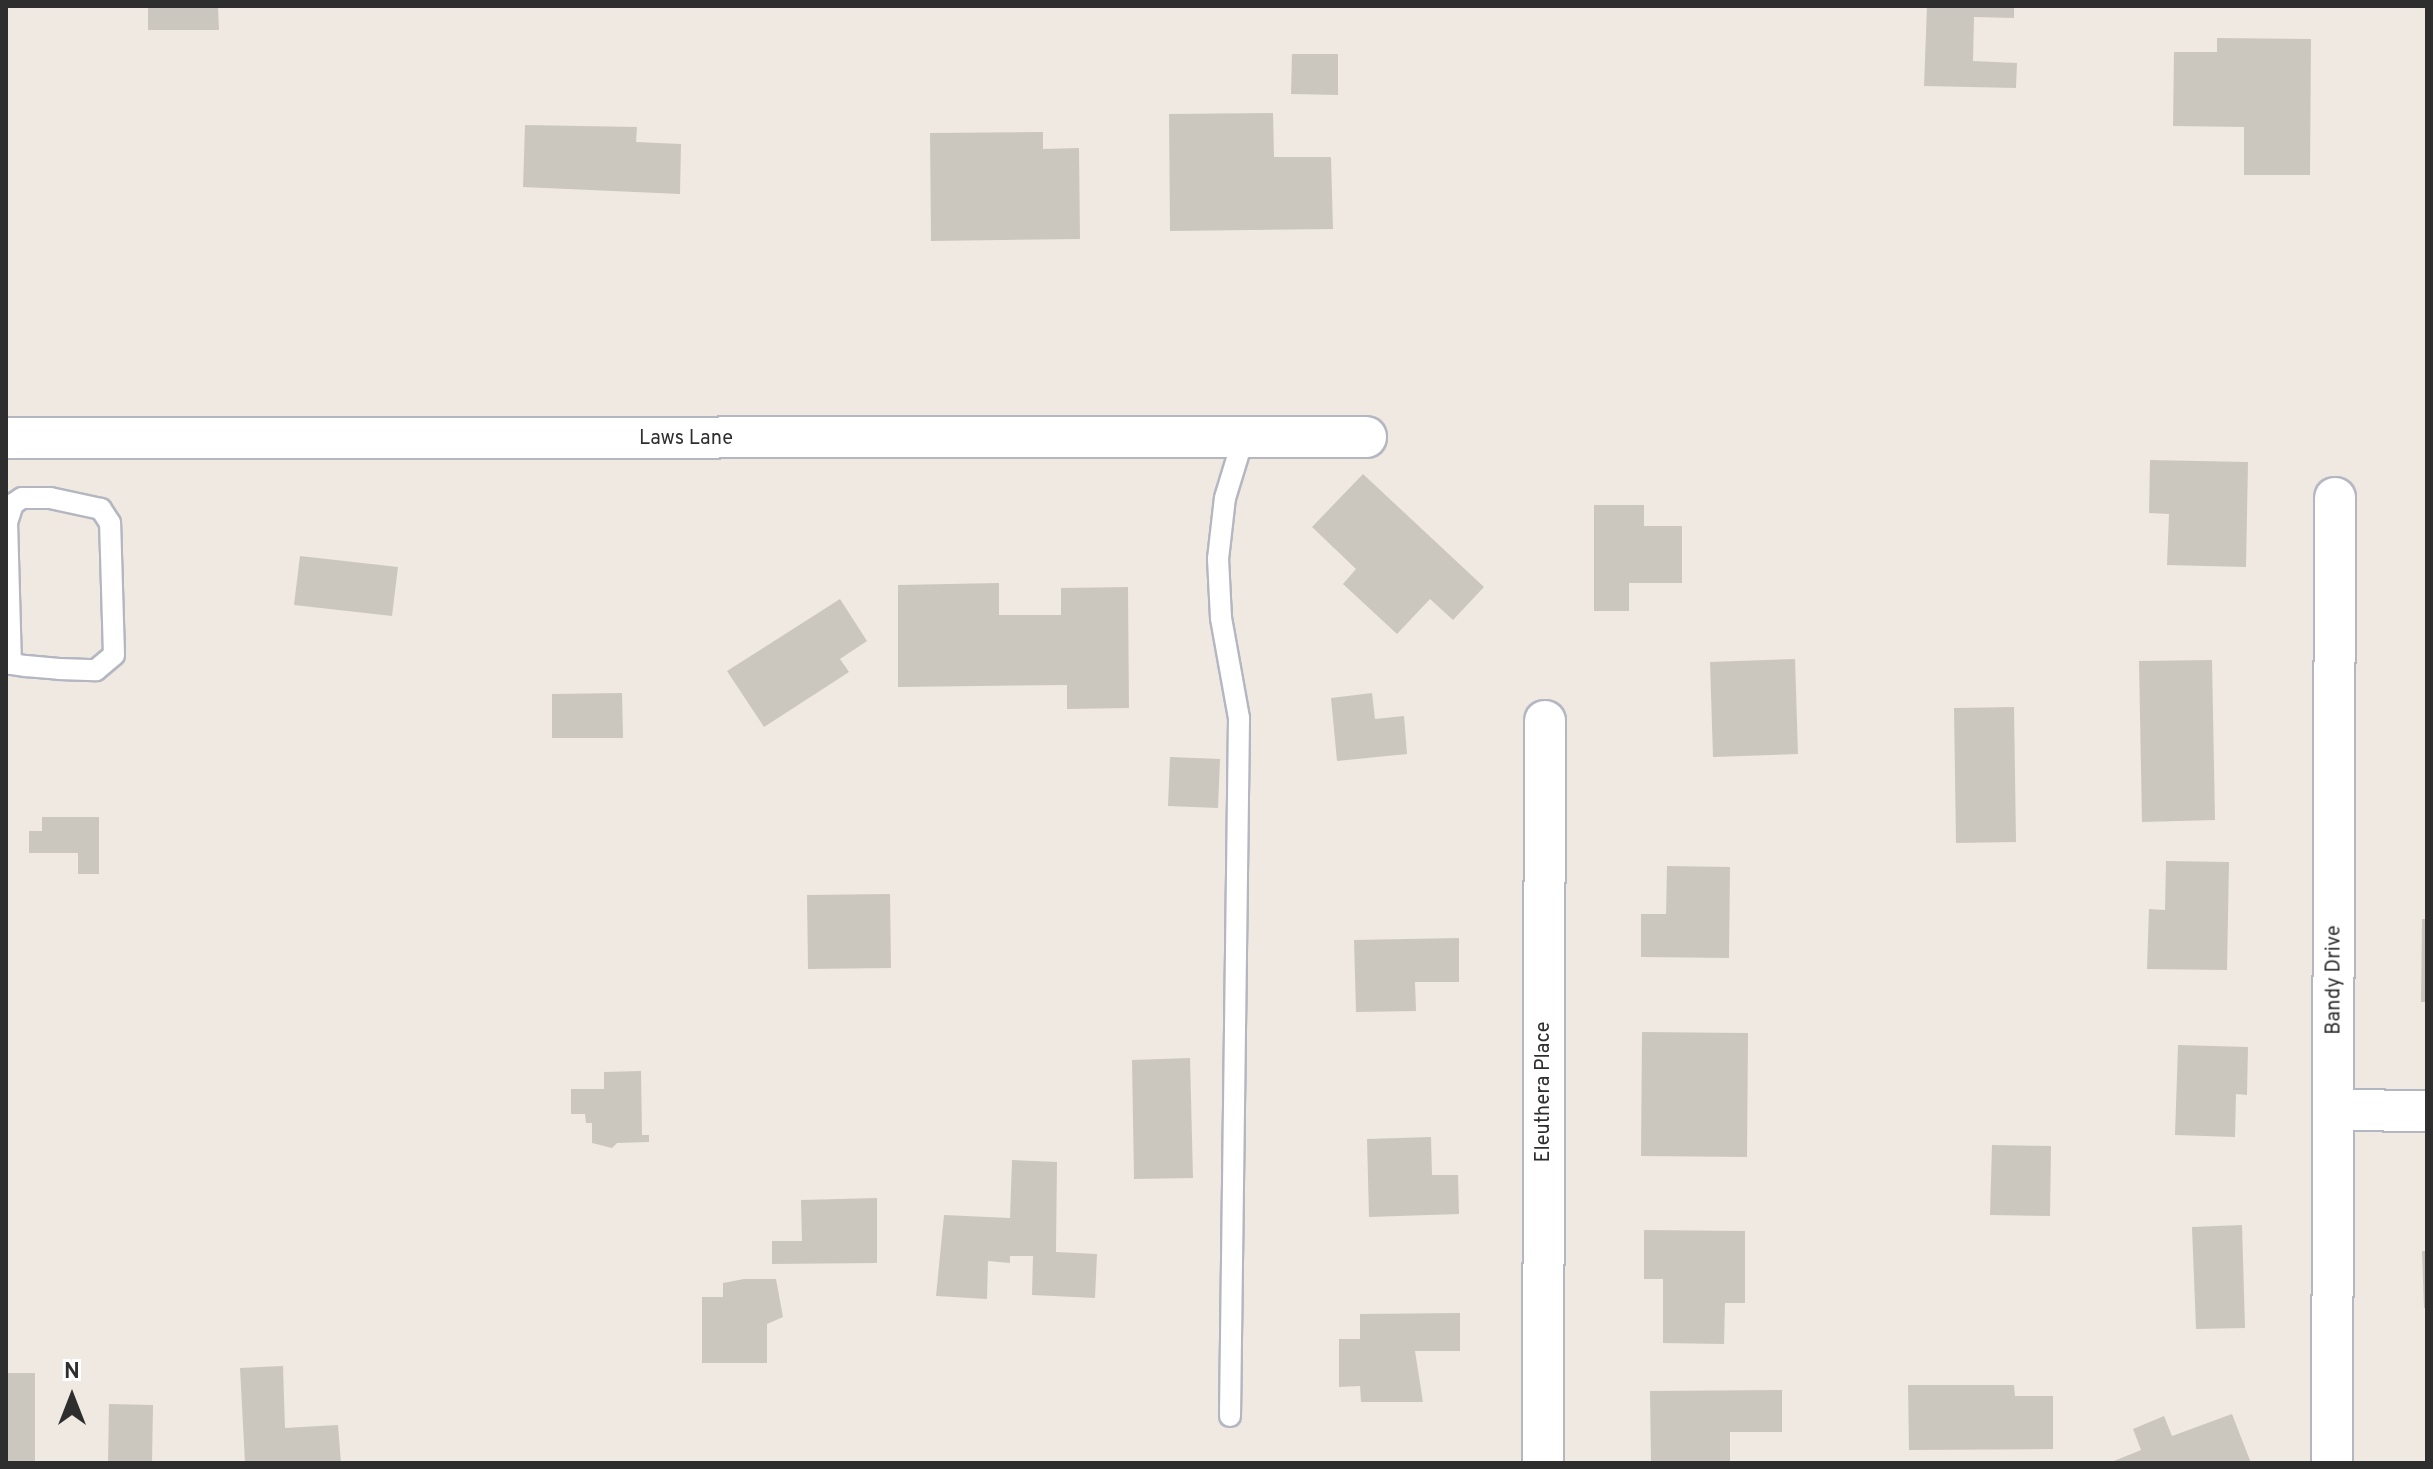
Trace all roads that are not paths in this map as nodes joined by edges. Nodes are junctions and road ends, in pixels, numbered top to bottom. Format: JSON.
{"nodes":[{"id":1,"x":1366,"y":437,"type":"dead end"},
{"id":2,"x":6,"y":438,"type":"edge"},
{"id":3,"x":1243,"y":439,"type":"junction"},
{"id":4,"x":2335,"y":498,"type":"dead end"},
{"id":5,"x":8,"y":663,"type":"edge"},
{"id":6,"x":1545,"y":721,"type":"dead end"},
{"id":7,"x":2335,"y":1110,"type":"junction"},
{"id":8,"x":2427,"y":1111,"type":"edge"},
{"id":9,"x":1230,"y":1416,"type":"dead end"},
{"id":10,"x":1543,"y":1463,"type":"edge"},
{"id":11,"x":2332,"y":1463,"type":"edge"}],
"edges":[{"from":1,"to":3,"type":"street","name":"Laws Lane"},
{"from":2,"to":3,"type":"street","name":"Laws Lane"},
{"from":3,"to":9,"type":"lane"},
{"from":4,"to":7,"type":"street","name":"Bandy Drive"},
{"from":5,"to":5,"type":"lane"},
{"from":6,"to":10,"type":"street","name":"Eleuthera Place"},
{"from":7,"to":8,"type":"street"},
{"from":7,"to":11,"type":"street","name":"Bandy Drive"}]}
